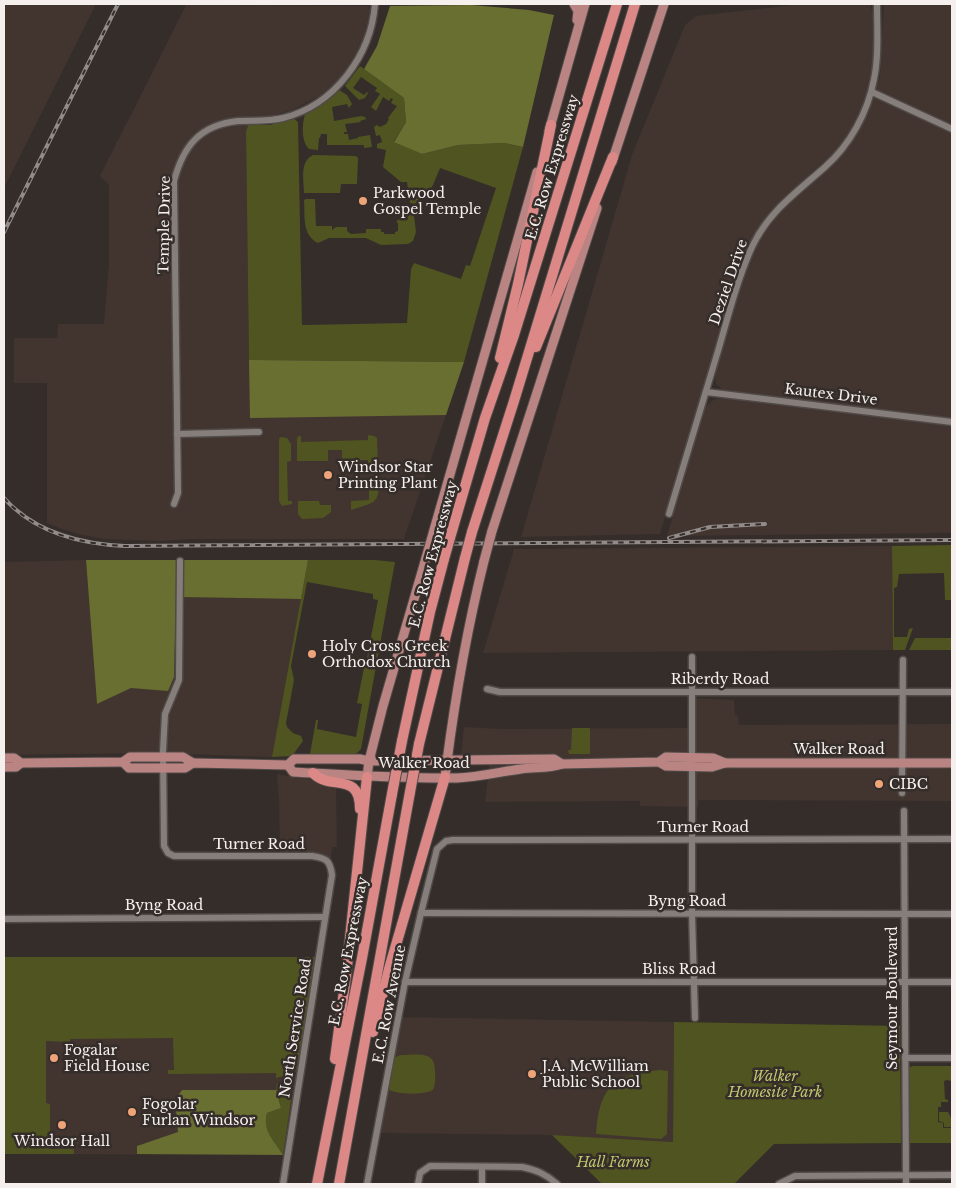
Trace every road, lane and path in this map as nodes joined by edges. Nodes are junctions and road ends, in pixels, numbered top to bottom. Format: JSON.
{"nodes":[{"id":1,"x":375,"y":4,"type":"edge"},
{"id":2,"x":574,"y":4,"type":"edge"},
{"id":3,"x":586,"y":4,"type":"edge"},
{"id":4,"x":617,"y":4,"type":"edge"},
{"id":5,"x":635,"y":4,"type":"edge"},
{"id":6,"x":664,"y":4,"type":"edge"},
{"id":7,"x":872,"y":4,"type":"edge"},
{"id":8,"x":878,"y":4,"type":"edge"},
{"id":9,"x":877,"y":14,"type":"junction"},
{"id":10,"x":575,"y":39,"type":"junction"},
{"id":11,"x":872,"y":92,"type":"junction"},
{"id":12,"x":551,"y":125,"type":"junction"},
{"id":13,"x":952,"y":129,"type":"edge"},
{"id":14,"x":613,"y":157,"type":"junction"},
{"id":15,"x":706,"y":392,"type":"junction"},
{"id":16,"x":514,"y":401,"type":"junction"},
{"id":17,"x":485,"y":418,"type":"junction"},
{"id":18,"x":952,"y":422,"type":"edge"},
{"id":19,"x":259,"y":432,"type":"dead end"},
{"id":20,"x":177,"y":434,"type":"junction"},
{"id":21,"x":174,"y":504,"type":"dead end"},
{"id":22,"x":669,"y":514,"type":"dead end"},
{"id":23,"x":180,"y":561,"type":"dead end"},
{"id":24,"x":692,"y":657,"type":"dead end"},
{"id":25,"x":904,"y":660,"type":"dead end"},
{"id":26,"x":487,"y":689,"type":"dead end"},
{"id":27,"x":692,"y":692,"type":"junction"},
{"id":28,"x":903,"y":692,"type":"junction"},
{"id":29,"x":952,"y":692,"type":"edge"},
{"id":30,"x":162,"y":757,"type":"junction"},
{"id":31,"x":4,"y":758,"type":"edge"},
{"id":32,"x":447,"y":760,"type":"junction"},
{"id":33,"x":369,"y":761,"type":"junction"},
{"id":34,"x":123,"y":762,"type":"junction"},
{"id":35,"x":692,"y":762,"type":"junction"},
{"id":36,"x":952,"y":762,"type":"edge"},
{"id":37,"x":21,"y":763,"type":"junction"},
{"id":38,"x":193,"y":763,"type":"junction"},
{"id":39,"x":902,"y":763,"type":"junction"},
{"id":40,"x":562,"y":764,"type":"junction"},
{"id":41,"x":288,"y":765,"type":"junction"},
{"id":42,"x":4,"y":767,"type":"edge"},
{"id":43,"x":163,"y":768,"type":"junction"},
{"id":44,"x":313,"y":774,"type":"junction"},
{"id":45,"x":367,"y":777,"type":"junction"},
{"id":46,"x":445,"y":777,"type":"junction"},
{"id":47,"x":902,"y":792,"type":"dead end"},
{"id":48,"x":904,"y":811,"type":"dead end"},
{"id":49,"x":361,"y":839,"type":"junction"},
{"id":50,"x":692,"y":839,"type":"junction"},
{"id":51,"x":904,"y":839,"type":"junction"},
{"id":52,"x":952,"y":839,"type":"edge"},
{"id":53,"x":453,"y":840,"type":"joint"},
{"id":54,"x":332,"y":875,"type":"joint"},
{"id":55,"x":421,"y":913,"type":"junction"},
{"id":56,"x":692,"y":913,"type":"junction"},
{"id":57,"x":904,"y":914,"type":"junction"},
{"id":58,"x":952,"y":914,"type":"edge"},
{"id":59,"x":325,"y":917,"type":"junction"},
{"id":60,"x":4,"y":919,"type":"edge"},
{"id":61,"x":406,"y":982,"type":"junction"},
{"id":62,"x":693,"y":982,"type":"junction"},
{"id":63,"x":904,"y":982,"type":"junction"},
{"id":64,"x":952,"y":982,"type":"edge"},
{"id":65,"x":695,"y":1018,"type":"dead end"},
{"id":66,"x":905,"y":1058,"type":"junction"},
{"id":67,"x":952,"y":1058,"type":"edge"},
{"id":68,"x":355,"y":1096,"type":"junction"},
{"id":69,"x":329,"y":1120,"type":"junction"},
{"id":70,"x":482,"y":1167,"type":"junction"},
{"id":71,"x":906,"y":1175,"type":"junction"},
{"id":72,"x":952,"y":1175,"type":"edge"},
{"id":73,"x":283,"y":1184,"type":"edge"},
{"id":74,"x":317,"y":1184,"type":"edge"},
{"id":75,"x":339,"y":1184,"type":"edge"},
{"id":76,"x":366,"y":1184,"type":"edge"},
{"id":77,"x":418,"y":1184,"type":"edge"},
{"id":78,"x":482,"y":1184,"type":"edge"},
{"id":79,"x":557,"y":1184,"type":"edge"},
{"id":80,"x":779,"y":1184,"type":"edge"},
{"id":81,"x":906,"y":1184,"type":"edge"}],
"edges":[{"from":1,"to":20,"type":"street","name":"Temple Drive"},
{"from":2,"to":10,"type":"main road"},
{"from":3,"to":10,"type":"main road"},
{"from":4,"to":17,"type":"highway","name":"E.C. Row Expressway"},
{"from":5,"to":16,"type":"highway"},
{"from":6,"to":14,"type":"main road"},
{"from":7,"to":9,"type":"street"},
{"from":8,"to":9,"type":"street","name":"Deziel Drive"},
{"from":9,"to":11,"type":"street","name":"Deziel Drive"},
{"from":10,"to":12,"type":"main road"},
{"from":11,"to":13,"type":"street"},
{"from":11,"to":15,"type":"street","name":"Deziel Drive"},
{"from":12,"to":17,"type":"highway"},
{"from":12,"to":33,"type":"main road","bridge":true},
{"from":14,"to":16,"type":"highway"},
{"from":14,"to":32,"type":"main road","bridge":true},
{"from":15,"to":18,"type":"street","name":"Kautex Drive"},
{"from":15,"to":22,"type":"street","name":"Deziel Drive"},
{"from":16,"to":68,"type":"highway","bridge":true},
{"from":17,"to":69,"type":"highway","name":"E.C. Row Expressway","bridge":true},
{"from":19,"to":20,"type":"street"},
{"from":20,"to":21,"type":"street","name":"Temple Drive"},
{"from":23,"to":30,"type":"street"},
{"from":24,"to":27,"type":"street"},
{"from":25,"to":28,"type":"street"},
{"from":26,"to":27,"type":"street","name":"Riberdy Road"},
{"from":27,"to":28,"type":"street","name":"Riberdy Road"},
{"from":27,"to":35,"type":"street"},
{"from":28,"to":29,"type":"street","name":"Riberdy Road"},
{"from":28,"to":39,"type":"street"},
{"from":30,"to":34,"type":"main road","name":"Walker Road"},
{"from":30,"to":38,"type":"main road","name":"Walker Road"},
{"from":30,"to":43,"type":"street"},
{"from":31,"to":37,"type":"main road","name":"Walker Road"},
{"from":32,"to":33,"type":"main road","name":"Walker Road"},
{"from":32,"to":40,"type":"main road","name":"Walker Road"},
{"from":32,"to":46,"type":"main road"},
{"from":33,"to":41,"type":"main road","name":"Walker Road"},
{"from":33,"to":45,"type":"main road"},
{"from":34,"to":37,"type":"main road","name":"Walker Road"},
{"from":34,"to":43,"type":"main road","name":"Walker Road"},
{"from":35,"to":39,"type":"main road","name":"Walker Road"},
{"from":35,"to":40,"type":"main road","name":"Walker Road"},
{"from":35,"to":50,"type":"street"},
{"from":36,"to":39,"type":"main road","name":"Walker Road"},
{"from":37,"to":42,"type":"main road","name":"Walker Road"},
{"from":38,"to":41,"type":"main road","name":"Walker Road"},
{"from":38,"to":43,"type":"main road","name":"Walker Road"},
{"from":39,"to":47,"type":"street"},
{"from":40,"to":46,"type":"main road","name":"Walker Road"},
{"from":41,"to":44,"type":"main road","name":"Walker Road"},
{"from":43,"to":54,"type":"street","name":"Turner Road"},
{"from":44,"to":45,"type":"main road","name":"Walker Road"},
{"from":44,"to":49,"type":"highway"},
{"from":45,"to":46,"type":"main road","name":"Walker Road"},
{"from":45,"to":49,"type":"highway"},
{"from":46,"to":68,"type":"highway"},
{"from":48,"to":51,"type":"street","name":"Seymour Boulevard"},
{"from":49,"to":69,"type":"highway"},
{"from":50,"to":51,"type":"street","name":"Turner Road"},
{"from":50,"to":53,"type":"street","name":"Turner Road"},
{"from":50,"to":56,"type":"street"},
{"from":51,"to":52,"type":"street","name":"Turner Road"},
{"from":51,"to":57,"type":"street","name":"Seymour Boulevard"},
{"from":53,"to":55,"type":"street","name":"E.C. Row Avenue"},
{"from":54,"to":59,"type":"street","name":"North Service Road"},
{"from":55,"to":56,"type":"street","name":"Byng Road"},
{"from":55,"to":61,"type":"street","name":"E.C. Row Avenue"},
{"from":56,"to":57,"type":"street","name":"Byng Road"},
{"from":56,"to":62,"type":"street"},
{"from":57,"to":58,"type":"street","name":"Byng Road"},
{"from":57,"to":63,"type":"street","name":"Seymour Boulevard"},
{"from":59,"to":60,"type":"street","name":"Byng Road"},
{"from":59,"to":73,"type":"street","name":"North Service Road"},
{"from":61,"to":62,"type":"street","name":"Bliss Road"},
{"from":61,"to":76,"type":"street","name":"E.C. Row Avenue"},
{"from":62,"to":63,"type":"street","name":"Bliss Road"},
{"from":62,"to":65,"type":"street"},
{"from":63,"to":64,"type":"street","name":"Bliss Road"},
{"from":63,"to":66,"type":"street","name":"Seymour Boulevard"},
{"from":66,"to":67,"type":"street"},
{"from":66,"to":71,"type":"street","name":"Seymour Boulevard"},
{"from":68,"to":75,"type":"highway"},
{"from":69,"to":74,"type":"highway","name":"E.C. Row Expressway"},
{"from":70,"to":77,"type":"street"},
{"from":70,"to":78,"type":"street"},
{"from":70,"to":79,"type":"street"},
{"from":71,"to":72,"type":"street"},
{"from":71,"to":80,"type":"street"},
{"from":71,"to":81,"type":"street","name":"Seymour Boulevard"}]}
